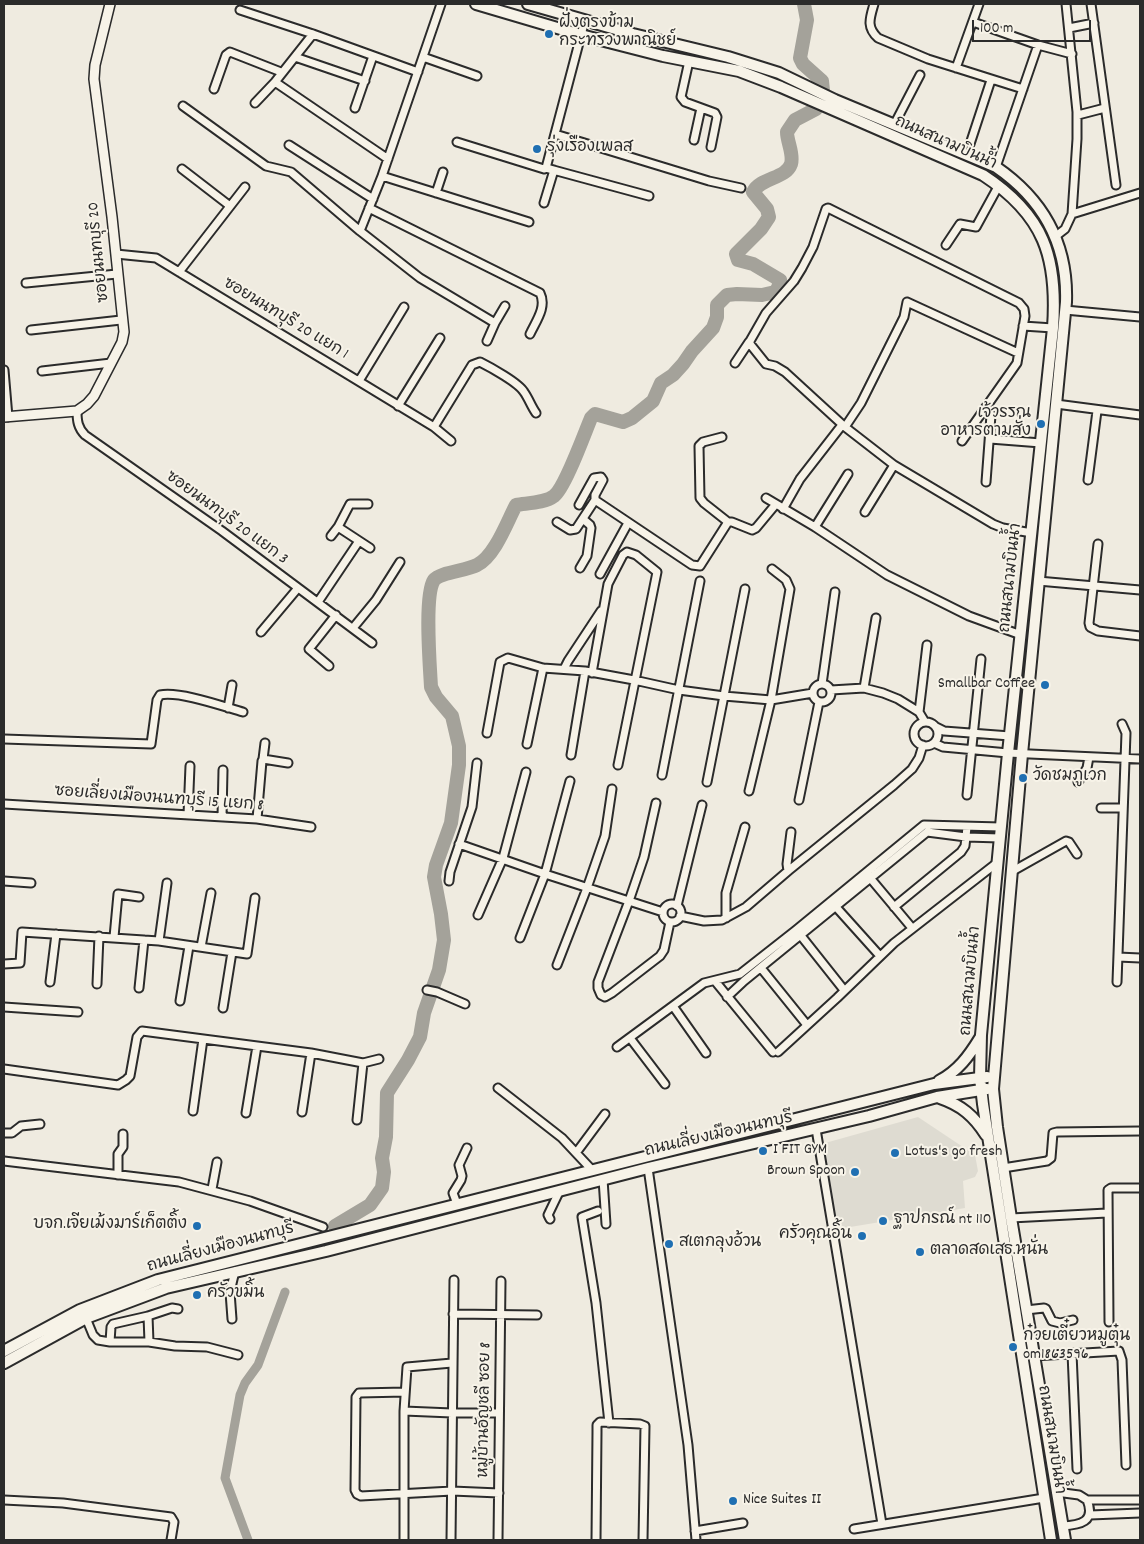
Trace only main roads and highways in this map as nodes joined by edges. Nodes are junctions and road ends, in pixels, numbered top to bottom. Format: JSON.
{"nodes":[{"id":1,"x":476,"y":4,"type":"edge"},
{"id":2,"x":528,"y":4,"type":"edge"},
{"id":3,"x":1002,"y":815,"type":"junction"},
{"id":4,"x":1017,"y":817,"type":"junction"},
{"id":5,"x":1000,"y":838,"type":"junction"},
{"id":6,"x":1014,"y":838,"type":"junction"},
{"id":7,"x":981,"y":1035,"type":"junction"},
{"id":8,"x":994,"y":1076,"type":"junction"},
{"id":9,"x":980,"y":1078,"type":"junction"},
{"id":10,"x":934,"y":1084,"type":"junction"},
{"id":11,"x":993,"y":1089,"type":"junction"},
{"id":12,"x":981,"y":1090,"type":"junction"},
{"id":13,"x":937,"y":1097,"type":"junction"},
{"id":14,"x":988,"y":1138,"type":"junction"},
{"id":15,"x":457,"y":1204,"type":"junction"},
{"id":16,"x":452,"y":1217,"type":"junction"},
{"id":17,"x":4,"y":1351,"type":"edge"},
{"id":18,"x":4,"y":1363,"type":"edge"},
{"id":19,"x":1051,"y":1463,"type":"junction"},
{"id":20,"x":1038,"y":1465,"type":"junction"},
{"id":21,"x":1051,"y":1540,"type":"edge"},
{"id":22,"x":1065,"y":1540,"type":"edge"}],
"edges":[{"from":1,"to":3,"type":"main road","name":"ถนนสนามบินน้ำ"},
{"from":2,"to":4,"type":"main road","name":"ถนนสนามบินน้ำ"},
{"from":3,"to":4,"type":"main road"},
{"from":3,"to":5,"type":"main road","name":"ถนนสนามบินน้ำ"},
{"from":4,"to":6,"type":"main road","name":"ถนนสนามบินน้ำ"},
{"from":5,"to":6,"type":"main road"},
{"from":5,"to":7,"type":"main road","name":"ถนนสนามบินน้ำ"},
{"from":6,"to":8,"type":"main road","name":"ถนนสนามบินน้ำ"},
{"from":7,"to":9,"type":"main road","name":"ถนนสนามบินน้ำ"},
{"from":7,"to":10,"type":"main road"},
{"from":8,"to":9,"type":"main road","name":"ถนนเลี่ยงเมืองนนทบุรี"},
{"from":8,"to":11,"type":"main road","name":"ถนนสนามบินน้ำ"},
{"from":9,"to":10,"type":"main road","name":"ถนนเลี่ยงเมืองนนทบุรี"},
{"from":9,"to":12,"type":"main road","name":"ถนนสนามบินน้ำ"},
{"from":10,"to":15,"type":"main road","name":"ถนนเลี่ยงเมืองนนทบุรี"},
{"from":11,"to":12,"type":"main road","name":"ถนนเลี่ยงเมืองนนทบุรี"},
{"from":11,"to":19,"type":"main road","name":"ถนนสนามบินน้ำ"},
{"from":12,"to":13,"type":"main road","name":"ถนนเลี่ยงเมืองนนทบุรี"},
{"from":12,"to":14,"type":"main road","name":"ถนนสนามบินน้ำ"},
{"from":13,"to":14,"type":"main road"},
{"from":13,"to":16,"type":"main road","name":"ถนนเลี่ยงเมืองนนทบุรี"},
{"from":14,"to":20,"type":"main road","name":"ถนนสนามบินน้ำ"},
{"from":15,"to":16,"type":"main road"},
{"from":15,"to":17,"type":"main road","name":"ถนนเลี่ยงเมืองนนทบุรี"},
{"from":16,"to":18,"type":"main road","name":"ถนนเลี่ยงเมืองนนทบุรี"},
{"from":19,"to":20,"type":"main road"},
{"from":19,"to":22,"type":"main road","name":"ถนนสนามบินน้ำ"},
{"from":20,"to":21,"type":"main road","name":"ถนนสนามบินน้ำ"}]}
